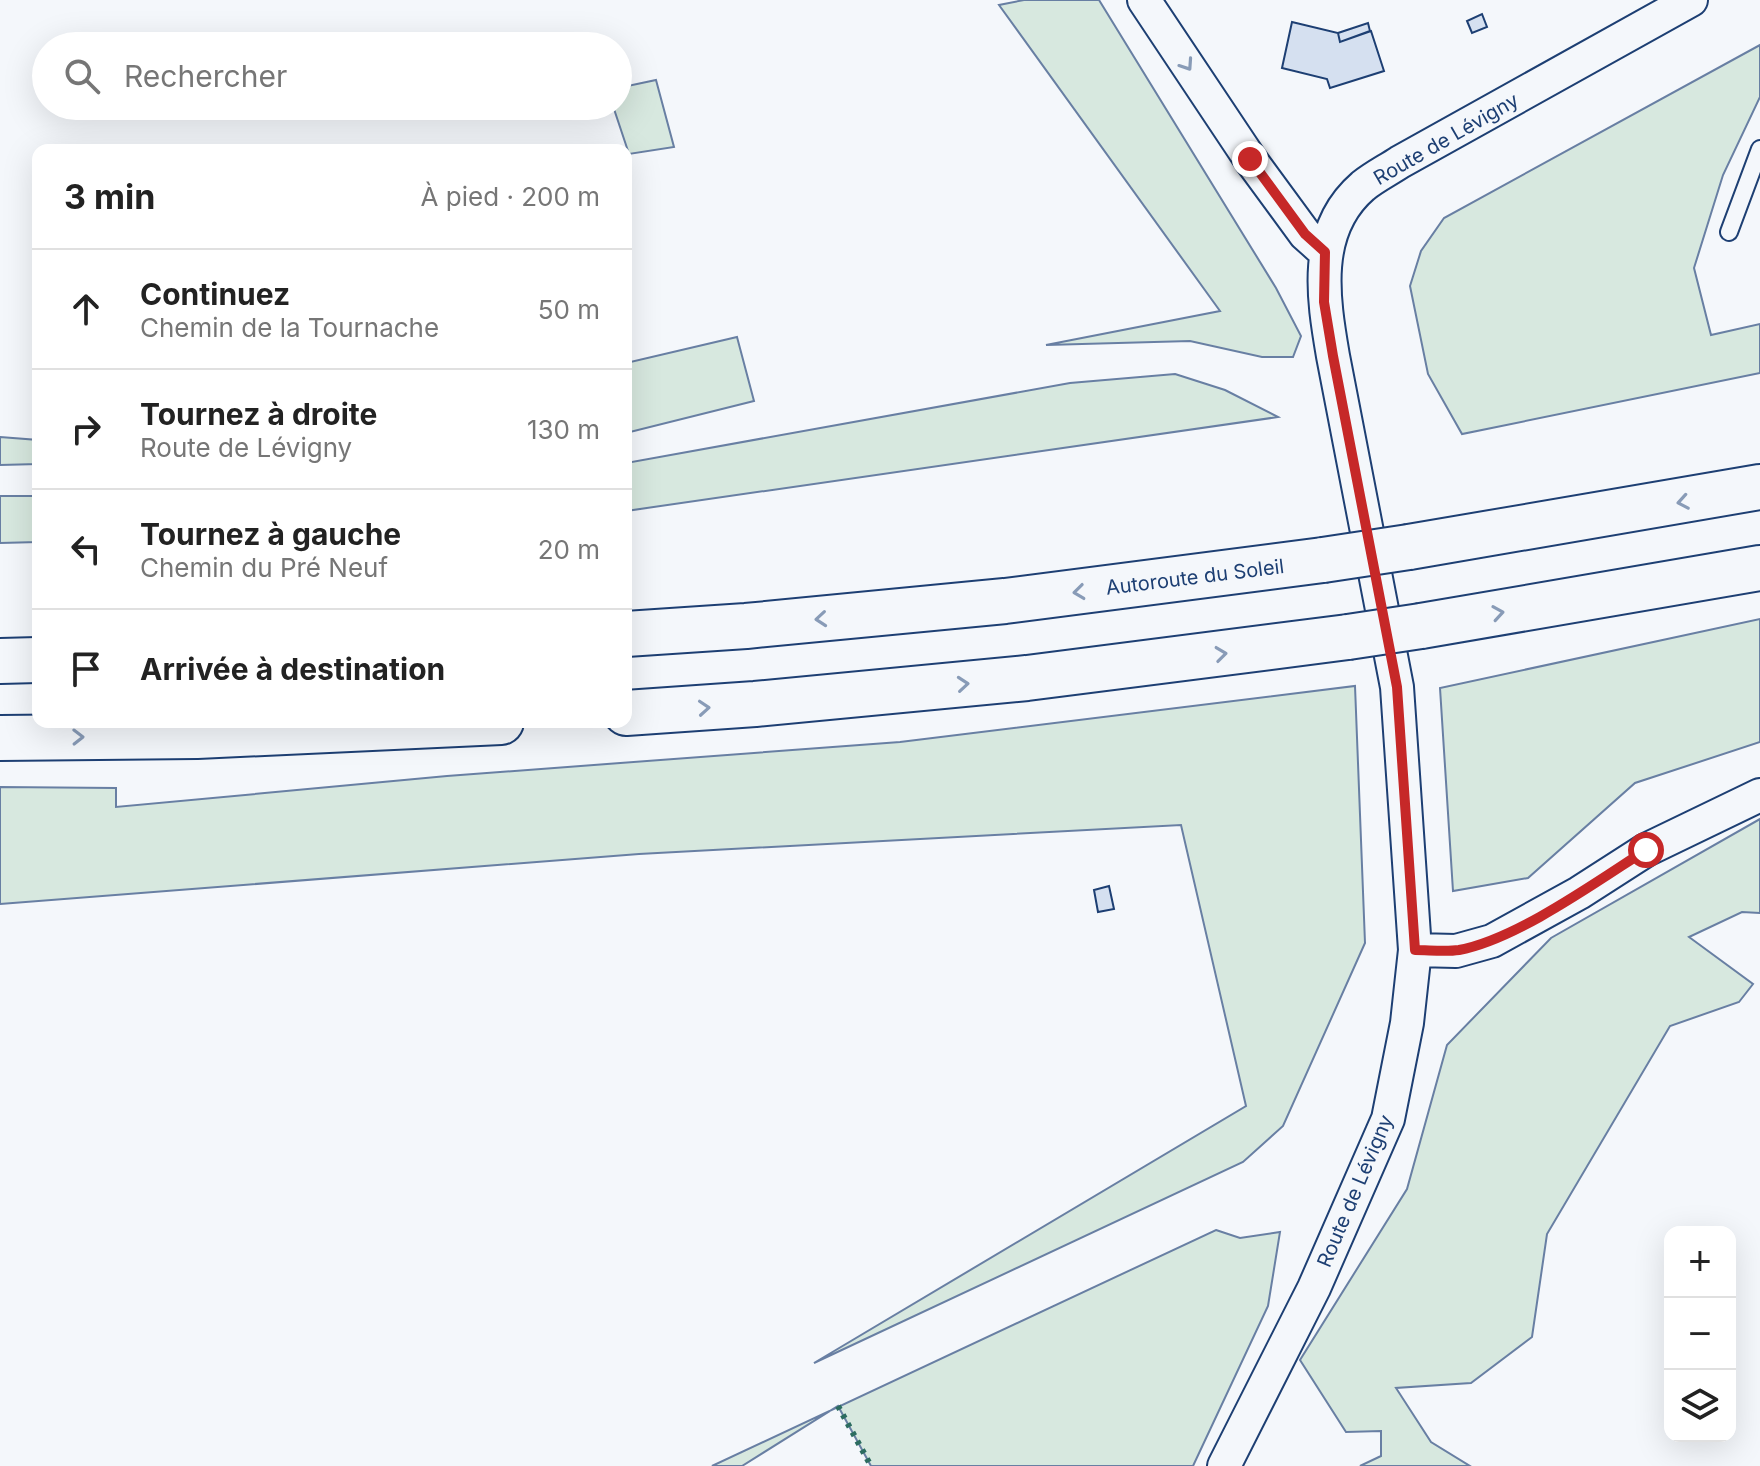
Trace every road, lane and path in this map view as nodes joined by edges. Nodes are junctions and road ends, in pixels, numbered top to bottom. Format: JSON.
{"nodes":[{"id":1,"x":1144,"y":0,"type":"edge"},
{"id":2,"x":1691,"y":0,"type":"edge"},
{"id":3,"x":1760,"y":149,"type":"edge"},
{"id":4,"x":1729,"y":232,"type":"dead end"},
{"id":5,"x":1325,"y":252,"type":"junction"},
{"id":6,"x":1760,"y":487,"type":"edge"},
{"id":7,"x":1760,"y":568,"type":"edge"},
{"id":8,"x":632,"y":634,"type":"edge"},
{"id":9,"x":32,"y":660,"type":"edge"},
{"id":10,"x":0,"y":661,"type":"edge"},
{"id":11,"x":632,"y":713,"type":"edge"},
{"id":12,"x":371,"y":728,"type":"edge"},
{"id":13,"x":0,"y":738,"type":"edge"},
{"id":14,"x":1760,"y":795,"type":"edge"},
{"id":15,"x":1415,"y":950,"type":"junction"},
{"id":16,"x":1224,"y":1466,"type":"edge"}],
"edges":[{"from":1,"to":5,"type":"street","one_way":true},
{"from":2,"to":5,"type":"street","name":"Route de Lévigny"},
{"from":3,"to":4,"type":"lane"},
{"from":5,"to":15,"type":"street","name":"Route de Lévigny"},
{"from":6,"to":8,"type":"highway","name":"Autoroute du Soleil","one_way":true,"bridge":true},
{"from":11,"to":7,"type":"highway","one_way":true,"bridge":true},
{"from":9,"to":10,"type":"highway"},
{"from":13,"to":12,"type":"highway","one_way":true},
{"from":14,"to":15,"type":"street"},
{"from":15,"to":16,"type":"street","name":"Route de Lévigny"}]}
